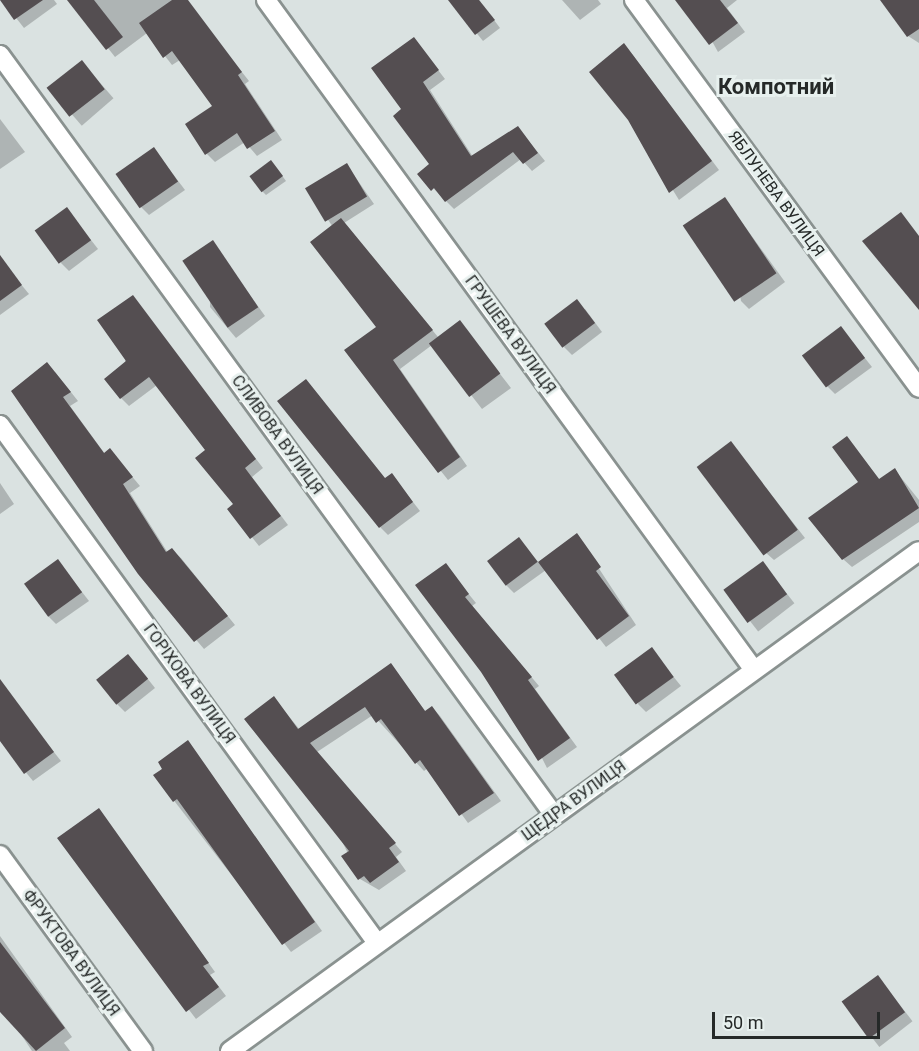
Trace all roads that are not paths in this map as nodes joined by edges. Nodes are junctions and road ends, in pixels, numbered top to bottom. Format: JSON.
{"nodes":[{"id":1,"x":266,"y":0,"type":"edge"},
{"id":2,"x":634,"y":0,"type":"edge"},
{"id":3,"x":0,"y":55,"type":"edge"},
{"id":4,"x":919,"y":388,"type":"edge"},
{"id":5,"x":0,"y":426,"type":"edge"},
{"id":6,"x":919,"y":551,"type":"edge"},
{"id":7,"x":754,"y":670,"type":"junction"},
{"id":8,"x":554,"y":815,"type":"junction"},
{"id":9,"x":0,"y":855,"type":"edge"},
{"id":10,"x":377,"y":943,"type":"junction"},
{"id":11,"x":143,"y":1051,"type":"edge"},
{"id":12,"x":230,"y":1051,"type":"edge"}],
"edges":[{"from":1,"to":7,"type":"street","name":"ГРУШЕВА ВУЛИЦЯ"},
{"from":2,"to":4,"type":"street","name":"ЯБЛУНЕВА ВУЛИЦЯ"},
{"from":3,"to":8,"type":"street","name":"СЛИВОВА ВУЛИЦЯ"},
{"from":5,"to":10,"type":"street","name":"ГОРІХОВА ВУЛИЦЯ"},
{"from":6,"to":7,"type":"street","name":"ЩЕДРА ВУЛИЦЯ"},
{"from":7,"to":8,"type":"street","name":"ЩЕДРА ВУЛИЦЯ"},
{"from":8,"to":10,"type":"street","name":"ЩЕДРА ВУЛИЦЯ"},
{"from":9,"to":11,"type":"street","name":"ФРУКТОВА ВУЛИЦЯ"},
{"from":10,"to":12,"type":"street","name":"ЩЕДРА ВУЛИЦЯ"}]}
